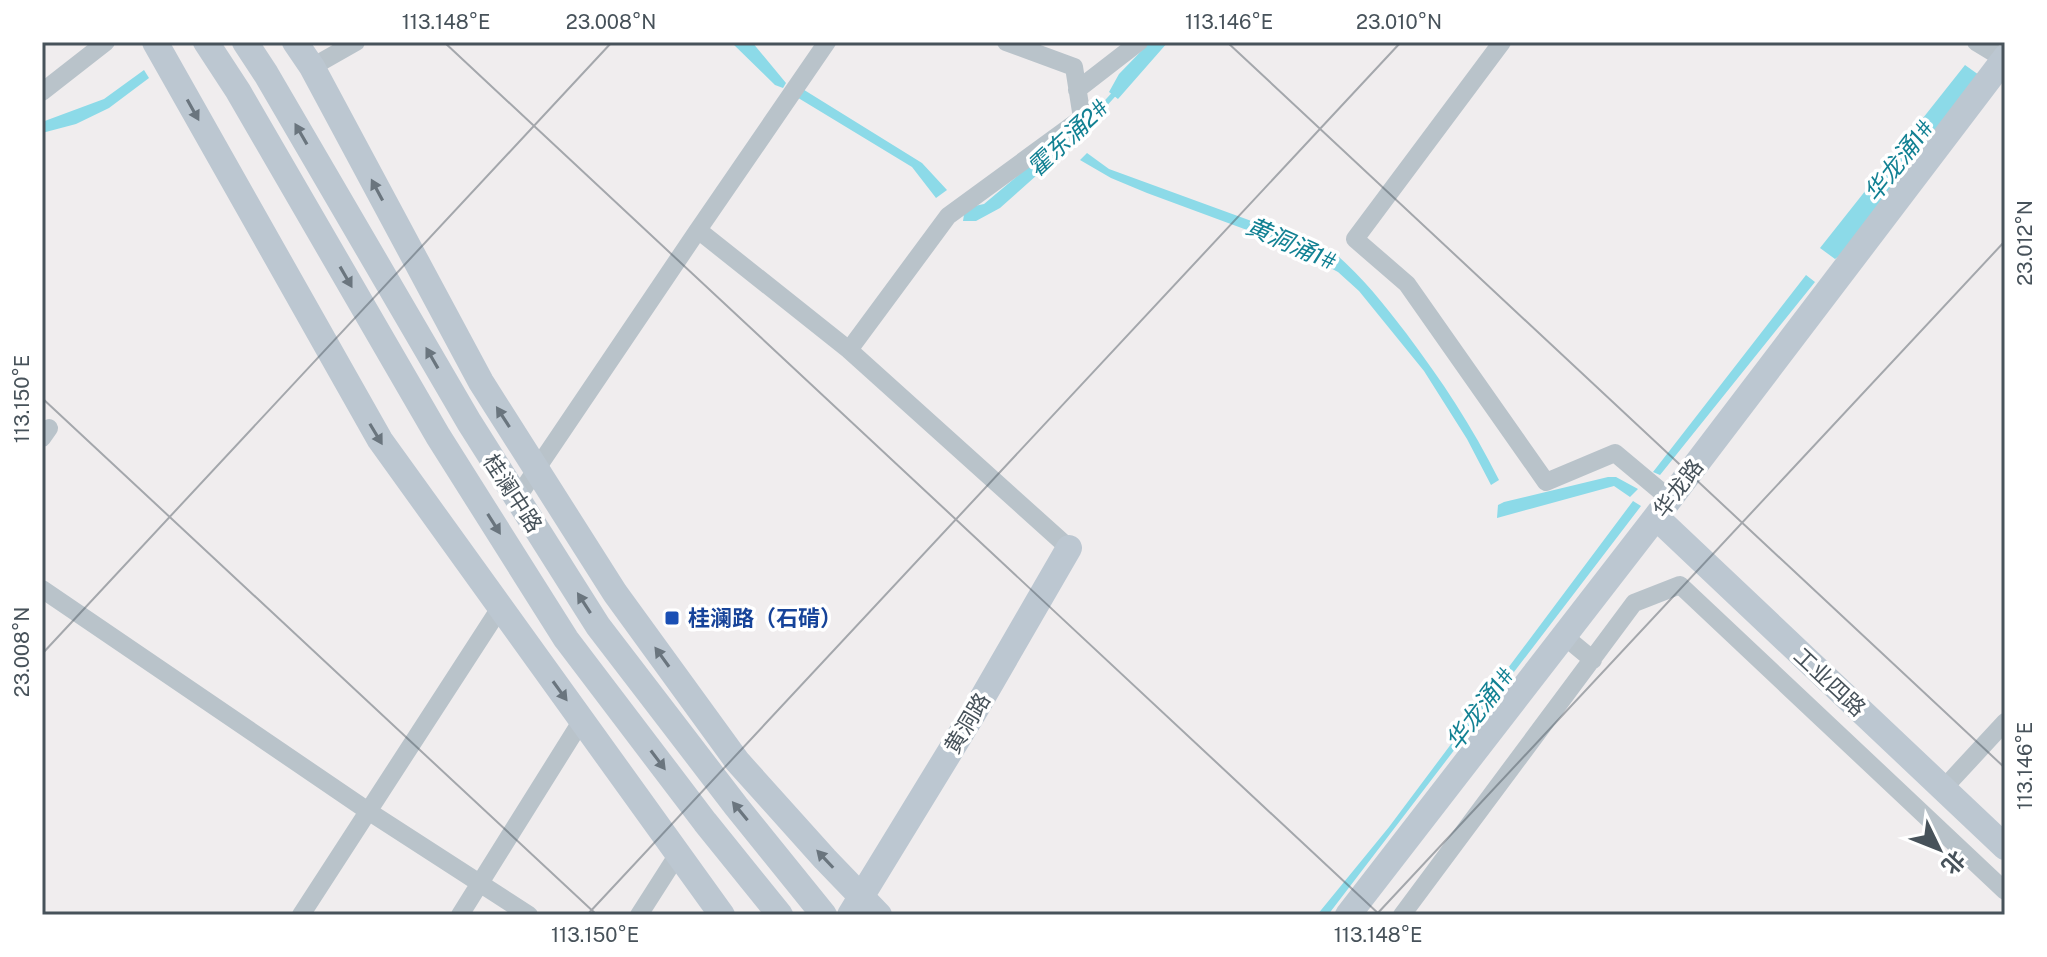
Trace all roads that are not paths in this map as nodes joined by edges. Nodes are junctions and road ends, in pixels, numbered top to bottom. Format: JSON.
{"nodes":[{"id":1,"x":106,"y":42,"type":"edge"},
{"id":2,"x":155,"y":42,"type":"edge"},
{"id":3,"x":206,"y":42,"type":"edge"},
{"id":4,"x":245,"y":42,"type":"edge"},
{"id":5,"x":295,"y":42,"type":"edge"},
{"id":6,"x":356,"y":42,"type":"edge"},
{"id":7,"x":827,"y":42,"type":"edge"},
{"id":8,"x":1006,"y":42,"type":"edge"},
{"id":9,"x":1139,"y":42,"type":"edge"},
{"id":10,"x":1502,"y":42,"type":"edge"},
{"id":11,"x":1976,"y":42,"type":"edge"},
{"id":12,"x":2004,"y":58,"type":"edge"},
{"id":13,"x":312,"y":67,"type":"junction"},
{"id":14,"x":1077,"y":90,"type":"junction"},
{"id":15,"x":42,"y":92,"type":"edge"},
{"id":16,"x":698,"y":230,"type":"junction"},
{"id":17,"x":849,"y":350,"type":"junction"},
{"id":18,"x":536,"y":468,"type":"junction"},
{"id":19,"x":517,"y":498,"type":"junction"},
{"id":20,"x":1663,"y":508,"type":"junction"},
{"id":21,"x":1069,"y":548,"type":"joint"},
{"id":22,"x":42,"y":589,"type":"edge"},
{"id":23,"x":500,"y":608,"type":"junction"},
{"id":24,"x":1564,"y":636,"type":"junction"},
{"id":25,"x":578,"y":655,"type":"junction"},
{"id":26,"x":1593,"y":660,"type":"junction"},
{"id":27,"x":582,"y":720,"type":"junction"},
{"id":28,"x":2005,"y":722,"type":"edge"},
{"id":29,"x":1937,"y":783,"type":"junction"},
{"id":30,"x":1908,"y":800,"type":"junction"},
{"id":31,"x":368,"y":811,"type":"junction"},
{"id":32,"x":1974,"y":817,"type":"junction"},
{"id":33,"x":1952,"y":841,"type":"junction"},
{"id":34,"x":2005,"y":847,"type":"edge"},
{"id":35,"x":678,"y":854,"type":"junction"},
{"id":36,"x":480,"y":883,"type":"junction"},
{"id":37,"x":2005,"y":891,"type":"edge"},
{"id":38,"x":863,"y":909,"type":"edge"},
{"id":39,"x":301,"y":915,"type":"edge"},
{"id":40,"x":460,"y":915,"type":"edge"},
{"id":41,"x":529,"y":915,"type":"edge"},
{"id":42,"x":639,"y":915,"type":"edge"},
{"id":43,"x":722,"y":915,"type":"edge"},
{"id":44,"x":780,"y":915,"type":"edge"},
{"id":45,"x":824,"y":915,"type":"edge"},
{"id":46,"x":1348,"y":915,"type":"edge"},
{"id":47,"x":1402,"y":915,"type":"edge"}],
"edges":[{"from":1,"to":15,"type":"street"},
{"from":2,"to":23,"type":"main road","one_way":true},
{"from":3,"to":25,"type":"main road","name":"桂澜中路","one_way":true},
{"from":19,"to":4,"type":"main road","name":"桂澜中路","one_way":true},
{"from":5,"to":13,"type":"main road"},
{"from":6,"to":13,"type":"street"},
{"from":7,"to":16,"type":"street"},
{"from":8,"to":14,"type":"street"},
{"from":9,"to":14,"type":"street"},
{"from":10,"to":20,"type":"street"},
{"from":11,"to":12,"type":"street"},
{"from":12,"to":20,"type":"main road","name":"华龙路"},
{"from":18,"to":13,"type":"main road","one_way":true},
{"from":14,"to":17,"type":"street"},
{"from":16,"to":17,"type":"street"},
{"from":16,"to":18,"type":"street"},
{"from":17,"to":21,"type":"street"},
{"from":18,"to":19,"type":"street"},
{"from":38,"to":18,"type":"main road","one_way":true},
{"from":45,"to":19,"type":"main road","name":"桂澜中路","one_way":true},
{"from":20,"to":24,"type":"main road","name":"华龙路"},
{"from":20,"to":29,"type":"main road","name":"工业四路"},
{"from":21,"to":38,"type":"main road","name":"黄洞路"},
{"from":22,"to":31,"type":"street"},
{"from":23,"to":25,"type":"main road"},
{"from":23,"to":27,"type":"main road","one_way":true},
{"from":23,"to":31,"type":"street"},
{"from":24,"to":26,"type":"street"},
{"from":24,"to":46,"type":"main road","name":"华龙路"},
{"from":25,"to":44,"type":"main road","name":"桂澜中路","one_way":true},
{"from":26,"to":30,"type":"street"},
{"from":26,"to":47,"type":"street"},
{"from":27,"to":35,"type":"main road"},
{"from":27,"to":36,"type":"street"},
{"from":28,"to":29,"type":"street"},
{"from":29,"to":30,"type":"street"},
{"from":29,"to":32,"type":"main road","name":"工业四路"},
{"from":30,"to":33,"type":"street"},
{"from":31,"to":36,"type":"street"},
{"from":31,"to":39,"type":"street"},
{"from":32,"to":33,"type":"street"},
{"from":32,"to":34,"type":"main road","name":"工业四路"},
{"from":33,"to":37,"type":"street"},
{"from":35,"to":42,"type":"street"},
{"from":35,"to":43,"type":"main road"},
{"from":36,"to":40,"type":"street"},
{"from":36,"to":41,"type":"street"}]}
